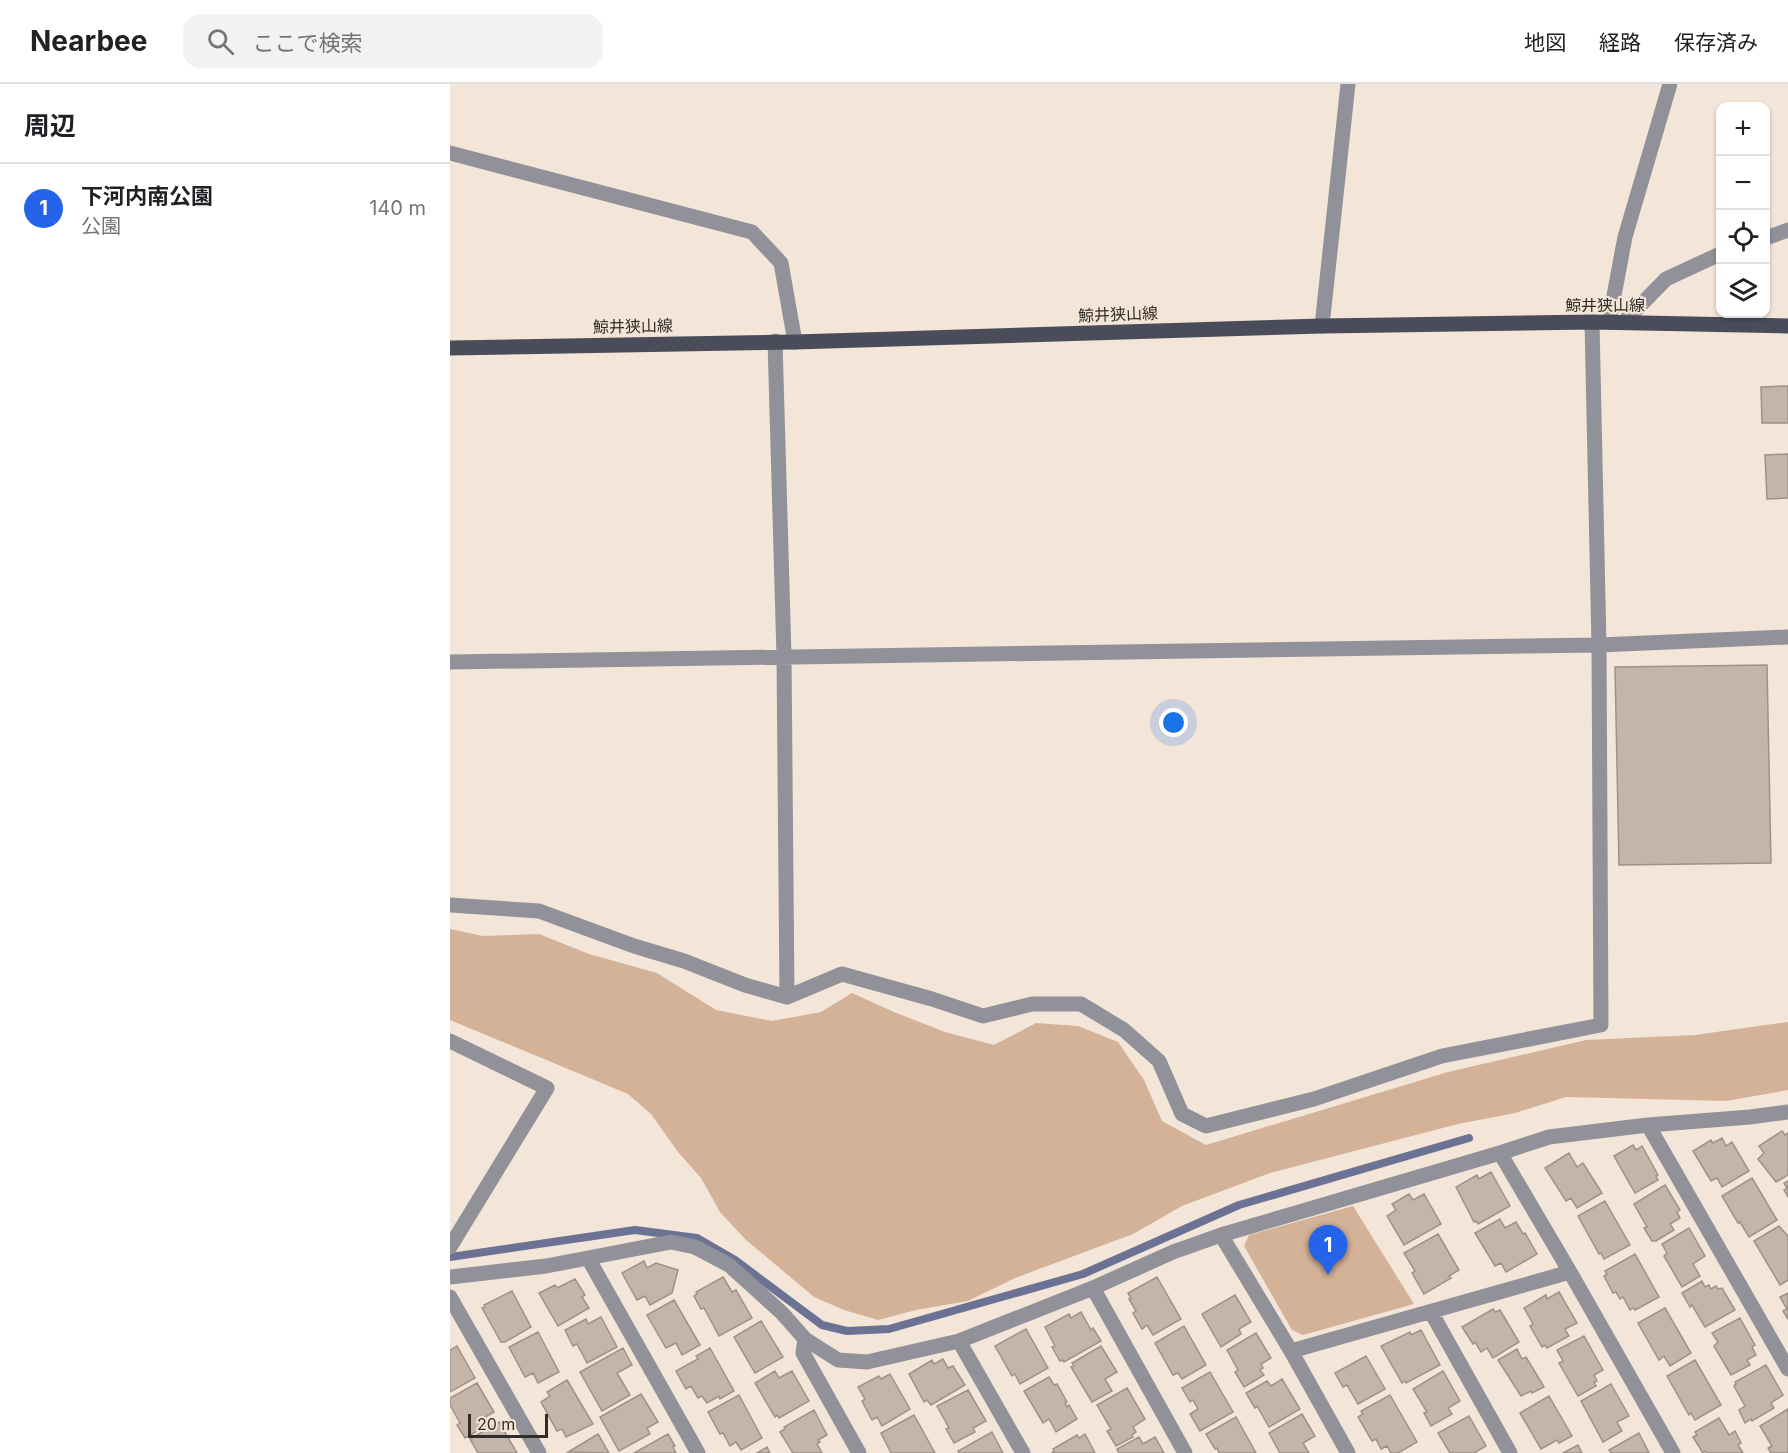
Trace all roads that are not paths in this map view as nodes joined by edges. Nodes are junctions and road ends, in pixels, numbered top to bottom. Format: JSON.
{"nodes":[{"id":1,"x":1348,"y":84,"type":"edge"},
{"id":2,"x":1670,"y":84,"type":"edge"},
{"id":3,"x":450,"y":153,"type":"edge"},
{"id":4,"x":1788,"y":230,"type":"edge"},
{"id":5,"x":1770,"y":237,"type":"edge"},
{"id":6,"x":1716,"y":256,"type":"edge"},
{"id":7,"x":1592,"y":322,"type":"junction"},
{"id":8,"x":1617,"y":322,"type":"junction"},
{"id":9,"x":1322,"y":326,"type":"junction"},
{"id":10,"x":1788,"y":326,"type":"edge"},
{"id":11,"x":775,"y":341,"type":"junction"},
{"id":12,"x":795,"y":342,"type":"junction"},
{"id":13,"x":450,"y":348,"type":"edge"},
{"id":14,"x":1788,"y":638,"type":"edge"},
{"id":15,"x":1599,"y":645,"type":"junction"},
{"id":16,"x":784,"y":656,"type":"junction"},
{"id":17,"x":450,"y":662,"type":"edge"},
{"id":18,"x":450,"y":905,"type":"edge"},
{"id":19,"x":787,"y":997,"type":"junction"},
{"id":20,"x":450,"y":1041,"type":"edge"},
{"id":21,"x":1788,"y":1112,"type":"edge"},
{"id":22,"x":1648,"y":1125,"type":"junction"},
{"id":23,"x":1500,"y":1153,"type":"junction"},
{"id":24,"x":1221,"y":1235,"type":"junction"},
{"id":25,"x":450,"y":1247,"type":"edge"},
{"id":26,"x":588,"y":1258,"type":"junction"},
{"id":27,"x":1570,"y":1272,"type":"junction"},
{"id":28,"x":450,"y":1277,"type":"edge"},
{"id":29,"x":1092,"y":1288,"type":"junction"},
{"id":30,"x":450,"y":1297,"type":"edge"},
{"id":31,"x":1431,"y":1312,"type":"junction"},
{"id":32,"x":805,"y":1339,"type":"junction"},
{"id":33,"x":959,"y":1341,"type":"junction"},
{"id":34,"x":1291,"y":1350,"type":"junction"},
{"id":35,"x":1788,"y":1369,"type":"edge"},
{"id":36,"x":539,"y":1453,"type":"edge"},
{"id":37,"x":698,"y":1453,"type":"edge"},
{"id":38,"x":859,"y":1453,"type":"edge"},
{"id":39,"x":1023,"y":1453,"type":"edge"},
{"id":40,"x":1185,"y":1453,"type":"edge"},
{"id":41,"x":1348,"y":1453,"type":"edge"},
{"id":42,"x":1510,"y":1453,"type":"edge"},
{"id":43,"x":1673,"y":1453,"type":"edge"}],
"edges":[{"from":1,"to":9,"type":"street"},
{"from":2,"to":8,"type":"street"},
{"from":3,"to":12,"type":"street"},
{"from":4,"to":5,"type":"street"},
{"from":6,"to":8,"type":"street"},
{"from":7,"to":8,"type":"main road","name":"鯨井狭山線"},
{"from":7,"to":9,"type":"main road","name":"鯨井狭山線"},
{"from":7,"to":15,"type":"street"},
{"from":8,"to":10,"type":"main road","name":"鯨井狭山線"},
{"from":9,"to":12,"type":"main road","name":"鯨井狭山線"},
{"from":11,"to":12,"type":"main road","name":"鯨井狭山線"},
{"from":11,"to":13,"type":"main road","name":"鯨井狭山線"},
{"from":11,"to":16,"type":"street"},
{"from":14,"to":15,"type":"street"},
{"from":15,"to":16,"type":"street"},
{"from":15,"to":19,"type":"street"},
{"from":16,"to":17,"type":"street"},
{"from":16,"to":19,"type":"street"},
{"from":18,"to":19,"type":"street"},
{"from":20,"to":25,"type":"street"},
{"from":21,"to":22,"type":"street"},
{"from":22,"to":23,"type":"street"},
{"from":22,"to":35,"type":"street"},
{"from":23,"to":24,"type":"street"},
{"from":23,"to":27,"type":"street"},
{"from":24,"to":29,"type":"street"},
{"from":24,"to":34,"type":"street"},
{"from":26,"to":28,"type":"street"},
{"from":26,"to":32,"type":"street"},
{"from":26,"to":37,"type":"street"},
{"from":27,"to":31,"type":"street"},
{"from":27,"to":43,"type":"street"},
{"from":29,"to":33,"type":"street"},
{"from":29,"to":40,"type":"street"},
{"from":30,"to":36,"type":"street"},
{"from":31,"to":34,"type":"street"},
{"from":31,"to":42,"type":"street"},
{"from":32,"to":33,"type":"street"},
{"from":32,"to":38,"type":"street"},
{"from":33,"to":39,"type":"street"},
{"from":34,"to":41,"type":"street"}]}
